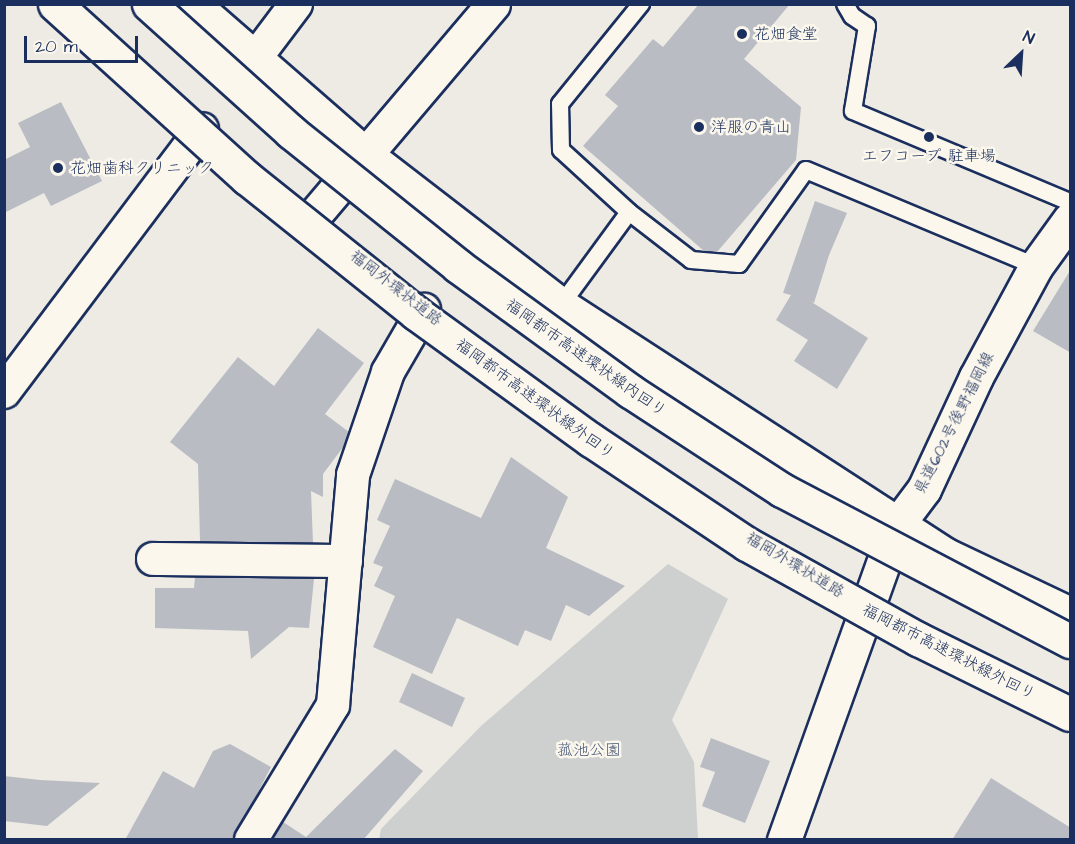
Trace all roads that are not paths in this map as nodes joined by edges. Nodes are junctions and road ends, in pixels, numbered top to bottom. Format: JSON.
{"nodes":[{"id":1,"x":55,"y":4,"type":"edge"},
{"id":2,"x":65,"y":4,"type":"edge"},
{"id":3,"x":149,"y":4,"type":"edge"},
{"id":4,"x":193,"y":4,"type":"edge"},
{"id":5,"x":296,"y":4,"type":"edge"},
{"id":6,"x":494,"y":4,"type":"edge"},
{"id":7,"x":641,"y":4,"type":"edge"},
{"id":8,"x":845,"y":4,"type":"edge"},
{"id":9,"x":254,"y":60,"type":"junction"},
{"id":10,"x":202,"y":129,"type":"junction"},
{"id":11,"x":365,"y":154,"type":"junction"},
{"id":12,"x":1071,"y":202,"type":"edge"},
{"id":13,"x":629,"y":212,"type":"junction"},
{"id":14,"x":1071,"y":219,"type":"edge"},
{"id":15,"x":310,"y":220,"type":"junction"},
{"id":16,"x":1036,"y":266,"type":"junction"},
{"id":17,"x":561,"y":305,"type":"junction"},
{"id":18,"x":424,"y":310,"type":"junction"},
{"id":19,"x":4,"y":392,"type":"edge"},
{"id":20,"x":897,"y":525,"type":"junction"},
{"id":21,"x":153,"y":559,"type":"dead end"},
{"id":22,"x":346,"y":561,"type":"junction"},
{"id":23,"x":869,"y":608,"type":"junction"},
{"id":24,"x":1071,"y":614,"type":"edge"},
{"id":25,"x":1071,"y":641,"type":"edge"},
{"id":26,"x":1071,"y":707,"type":"edge"},
{"id":27,"x":1071,"y":714,"type":"edge"},
{"id":28,"x":251,"y":840,"type":"edge"},
{"id":29,"x":784,"y":840,"type":"edge"}],
"edges":[{"from":1,"to":27,"type":"main road","name":"福岡都市高速環状線外回り","bridge":true},
{"from":2,"to":10,"type":"main road","name":"福岡外環状道路"},
{"from":3,"to":25,"type":"main road","name":"福岡都市高速環状線内回り","bridge":true},
{"from":4,"to":9,"type":"main road"},
{"from":5,"to":9,"type":"street"},
{"from":6,"to":11,"type":"main road"},
{"from":7,"to":13,"type":"lane"},
{"from":8,"to":12,"type":"lane"},
{"from":9,"to":11,"type":"main road"},
{"from":10,"to":15,"type":"main road","name":"福岡外環状道路"},
{"from":10,"to":19,"type":"street"},
{"from":11,"to":15,"type":"main road"},
{"from":11,"to":17,"type":"main road"},
{"from":13,"to":16,"type":"lane"},
{"from":13,"to":17,"type":"lane"},
{"from":14,"to":16,"type":"main road","name":"県道602号後野福岡線"},
{"from":15,"to":18,"type":"main road","name":"福岡外環状道路"},
{"from":16,"to":20,"type":"main road","name":"県道602号後野福岡線"},
{"from":17,"to":20,"type":"main road"},
{"from":18,"to":22,"type":"street"},
{"from":18,"to":23,"type":"main road","name":"福岡外環状道路"},
{"from":20,"to":23,"type":"main road","name":"県道602号後野福岡線"},
{"from":20,"to":24,"type":"main road"},
{"from":21,"to":22,"type":"street"},
{"from":22,"to":28,"type":"street"},
{"from":23,"to":26,"type":"main road","name":"福岡外環状道路"},
{"from":23,"to":29,"type":"main road","name":"県道602号後野福岡線"}]}
